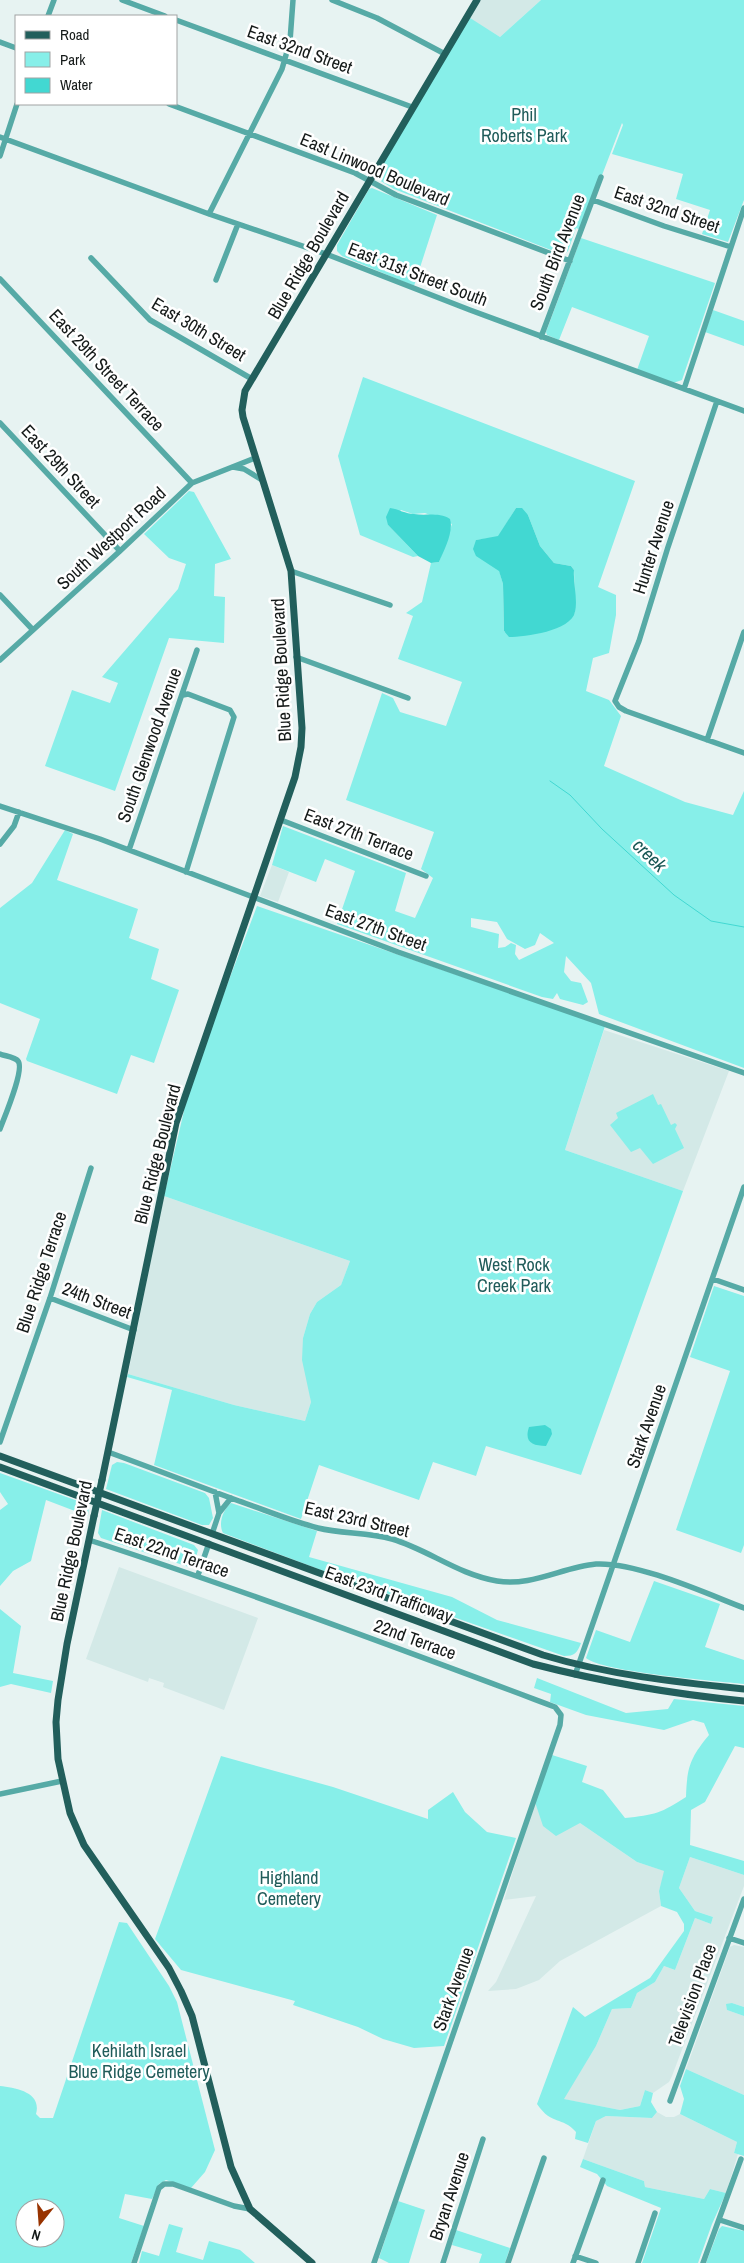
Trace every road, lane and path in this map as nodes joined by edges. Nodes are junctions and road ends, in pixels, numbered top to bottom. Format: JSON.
{"nodes":[{"id":1,"x":54,"y":0,"type":"edge"},
{"id":2,"x":122,"y":0,"type":"edge"},
{"id":3,"x":293,"y":0,"type":"edge"},
{"id":4,"x":332,"y":0,"type":"edge"},
{"id":5,"x":472,"y":0,"type":"edge"},
{"id":6,"x":476,"y":0,"type":"edge"},
{"id":7,"x":469,"y":12,"type":"junction"},
{"id":8,"x":48,"y":15,"type":"edge"},
{"id":9,"x":162,"y":15,"type":"edge"},
{"id":10,"x":178,"y":21,"type":"edge"},
{"id":11,"x":0,"y":42,"type":"edge"},
{"id":12,"x":15,"y":48,"type":"edge"},
{"id":13,"x":445,"y":54,"type":"junction"},
{"id":14,"x":286,"y":59,"type":"junction"},
{"id":15,"x":17,"y":105,"type":"edge"},
{"id":16,"x":172,"y":105,"type":"edge"},
{"id":17,"x":412,"y":107,"type":"junction"},
{"id":18,"x":249,"y":134,"type":"junction"},
{"id":19,"x":3,"y":138,"type":"edge"},
{"id":20,"x":0,"y":156,"type":"edge"},
{"id":21,"x":601,"y":177,"type":"dead end"},
{"id":22,"x":369,"y":180,"type":"junction"},
{"id":23,"x":593,"y":200,"type":"junction"},
{"id":24,"x":744,"y":208,"type":"edge"},
{"id":25,"x":210,"y":214,"type":"junction"},
{"id":26,"x":238,"y":224,"type":"junction"},
{"id":27,"x":731,"y":247,"type":"junction"},
{"id":28,"x":326,"y":254,"type":"junction"},
{"id":29,"x":91,"y":258,"type":"dead end"},
{"id":30,"x":570,"y":261,"type":"junction"},
{"id":31,"x":0,"y":279,"type":"edge"},
{"id":32,"x":216,"y":280,"type":"dead end"},
{"id":33,"x":542,"y":337,"type":"junction"},
{"id":34,"x":252,"y":379,"type":"junction"},
{"id":35,"x":684,"y":389,"type":"junction"},
{"id":36,"x":717,"y":402,"type":"junction"},
{"id":37,"x":744,"y":411,"type":"edge"},
{"id":38,"x":0,"y":423,"type":"edge"},
{"id":39,"x":255,"y":458,"type":"junction"},
{"id":40,"x":230,"y":467,"type":"junction"},
{"id":41,"x":262,"y":480,"type":"junction"},
{"id":42,"x":192,"y":482,"type":"junction"},
{"id":43,"x":120,"y":551,"type":"junction"},
{"id":44,"x":290,"y":571,"type":"junction"},
{"id":45,"x":0,"y":595,"type":"edge"},
{"id":46,"x":390,"y":605,"type":"dead end"},
{"id":47,"x":33,"y":630,"type":"junction"},
{"id":48,"x":744,"y":632,"type":"edge"},
{"id":49,"x":197,"y":650,"type":"dead end"},
{"id":50,"x":296,"y":657,"type":"junction"},
{"id":51,"x":0,"y":660,"type":"edge"},
{"id":52,"x":183,"y":696,"type":"junction"},
{"id":53,"x":408,"y":698,"type":"dead end"},
{"id":54,"x":707,"y":740,"type":"junction"},
{"id":55,"x":744,"y":753,"type":"edge"},
{"id":56,"x":0,"y":806,"type":"edge"},
{"id":57,"x":19,"y":812,"type":"junction"},
{"id":58,"x":281,"y":820,"type":"junction"},
{"id":59,"x":0,"y":844,"type":"edge"},
{"id":60,"x":129,"y":850,"type":"junction"},
{"id":61,"x":186,"y":872,"type":"junction"},
{"id":62,"x":426,"y":876,"type":"dead end"},
{"id":63,"x":254,"y":898,"type":"junction"},
{"id":64,"x":0,"y":1054,"type":"edge"},
{"id":65,"x":744,"y":1073,"type":"edge"},
{"id":66,"x":0,"y":1129,"type":"edge"},
{"id":67,"x":91,"y":1168,"type":"dead end"},
{"id":68,"x":744,"y":1187,"type":"edge"},
{"id":69,"x":713,"y":1279,"type":"junction"},
{"id":70,"x":744,"y":1290,"type":"edge"},
{"id":71,"x":50,"y":1298,"type":"junction"},
{"id":72,"x":134,"y":1330,"type":"junction"},
{"id":73,"x":0,"y":1442,"type":"edge"},
{"id":74,"x":108,"y":1452,"type":"junction"},
{"id":75,"x":0,"y":1456,"type":"edge"},
{"id":76,"x":0,"y":1467,"type":"edge"},
{"id":77,"x":215,"y":1492,"type":"junction"},
{"id":78,"x":231,"y":1498,"type":"junction"},
{"id":79,"x":219,"y":1513,"type":"junction"},
{"id":80,"x":212,"y":1534,"type":"junction"},
{"id":81,"x":90,"y":1540,"type":"junction"},
{"id":82,"x":209,"y":1543,"type":"junction"},
{"id":83,"x":614,"y":1565,"type":"junction"},
{"id":84,"x":198,"y":1575,"type":"junction"},
{"id":85,"x":245,"y":1592,"type":"joint"},
{"id":86,"x":744,"y":1608,"type":"edge"},
{"id":87,"x":578,"y":1666,"type":"junction"},
{"id":88,"x":575,"y":1675,"type":"junction"},
{"id":89,"x":744,"y":1689,"type":"edge"},
{"id":90,"x":744,"y":1702,"type":"edge"},
{"id":91,"x":560,"y":1725,"type":"joint"},
{"id":92,"x":62,"y":1781,"type":"junction"},
{"id":93,"x":0,"y":1794,"type":"edge"},
{"id":94,"x":744,"y":1899,"type":"edge"},
{"id":95,"x":729,"y":1938,"type":"junction"},
{"id":96,"x":744,"y":1943,"type":"edge"},
{"id":97,"x":670,"y":2101,"type":"dead end"},
{"id":98,"x":482,"y":2139,"type":"dead end"},
{"id":99,"x":544,"y":2158,"type":"dead end"},
{"id":100,"x":741,"y":2159,"type":"dead end"},
{"id":101,"x":603,"y":2180,"type":"dead end"},
{"id":102,"x":250,"y":2209,"type":"junction"},
{"id":103,"x":655,"y":2214,"type":"dead end"},
{"id":104,"x":720,"y":2220,"type":"junction"},
{"id":105,"x":744,"y":2228,"type":"edge"},
{"id":106,"x":575,"y":2256,"type":"junction"},
{"id":107,"x":377,"y":2262,"type":"edge"},
{"id":108,"x":134,"y":2263,"type":"edge"},
{"id":109,"x":312,"y":2263,"type":"edge"},
{"id":110,"x":443,"y":2263,"type":"edge"},
{"id":111,"x":508,"y":2263,"type":"edge"},
{"id":112,"x":573,"y":2263,"type":"edge"},
{"id":113,"x":596,"y":2263,"type":"edge"},
{"id":114,"x":638,"y":2263,"type":"edge"},
{"id":115,"x":703,"y":2263,"type":"edge"}],
"edges":[{"from":1,"to":8,"type":"street"},
{"from":2,"to":9,"type":"street"},
{"from":3,"to":14,"type":"street"},
{"from":4,"to":13,"type":"street"},
{"from":5,"to":7,"type":"street"},
{"from":6,"to":7,"type":"main road","name":"Blue Ridge Boulevard"},
{"from":7,"to":13,"type":"main road","name":"Blue Ridge Boulevard"},
{"from":10,"to":14,"type":"street","name":"East 32nd Street"},
{"from":11,"to":12,"type":"street"},
{"from":13,"to":17,"type":"main road","name":"Blue Ridge Boulevard"},
{"from":14,"to":17,"type":"street","name":"East 32nd Street"},
{"from":14,"to":18,"type":"street"},
{"from":15,"to":19,"type":"street"},
{"from":16,"to":18,"type":"street","name":"East Linwood Boulevard"},
{"from":17,"to":22,"type":"main road","name":"Blue Ridge Boulevard"},
{"from":18,"to":22,"type":"street","name":"East Linwood Boulevard"},
{"from":18,"to":25,"type":"street"},
{"from":19,"to":20,"type":"street"},
{"from":19,"to":25,"type":"street","name":"East 31st Street South"},
{"from":21,"to":23,"type":"street","name":"South Bird Avenue"},
{"from":22,"to":28,"type":"main road","name":"Blue Ridge Boulevard"},
{"from":22,"to":30,"type":"street","name":"East Linwood Boulevard"},
{"from":23,"to":27,"type":"street","name":"East 32nd Street"},
{"from":23,"to":30,"type":"street","name":"South Bird Avenue"},
{"from":24,"to":27,"type":"street"},
{"from":25,"to":26,"type":"street","name":"East 31st Street South"},
{"from":26,"to":28,"type":"street","name":"East 31st Street South"},
{"from":26,"to":32,"type":"street"},
{"from":27,"to":35,"type":"street"},
{"from":28,"to":33,"type":"street","name":"East 31st Street South"},
{"from":28,"to":34,"type":"main road","name":"Blue Ridge Boulevard"},
{"from":29,"to":34,"type":"street","name":"East 30th Street"},
{"from":30,"to":33,"type":"street","name":"South Bird Avenue"},
{"from":31,"to":42,"type":"street","name":"East 29th Street Terrace"},
{"from":33,"to":35,"type":"street","name":"East 31st Street South"},
{"from":34,"to":39,"type":"main road","name":"Blue Ridge Boulevard"},
{"from":35,"to":36,"type":"street","name":"East 31st Street South"},
{"from":36,"to":37,"type":"street","name":"East 31st Street South"},
{"from":36,"to":54,"type":"street","name":"Hunter Avenue"},
{"from":38,"to":43,"type":"street","name":"East 29th Street"},
{"from":39,"to":40,"type":"street","name":"South Westport Road"},
{"from":39,"to":41,"type":"main road","name":"Blue Ridge Boulevard"},
{"from":40,"to":41,"type":"street"},
{"from":40,"to":42,"type":"street","name":"South Westport Road"},
{"from":41,"to":44,"type":"main road","name":"Blue Ridge Boulevard"},
{"from":42,"to":43,"type":"street","name":"South Westport Road"},
{"from":43,"to":47,"type":"street","name":"South Westport Road"},
{"from":44,"to":46,"type":"street"},
{"from":44,"to":50,"type":"main road","name":"Blue Ridge Boulevard"},
{"from":45,"to":47,"type":"street"},
{"from":47,"to":51,"type":"street","name":"South Westport Road"},
{"from":48,"to":54,"type":"street"},
{"from":49,"to":52,"type":"street","name":"South Glenwood Avenue"},
{"from":50,"to":53,"type":"street"},
{"from":50,"to":58,"type":"main road","name":"Blue Ridge Boulevard"},
{"from":52,"to":60,"type":"street","name":"South Glenwood Avenue"},
{"from":52,"to":61,"type":"street"},
{"from":54,"to":55,"type":"street"},
{"from":56,"to":57,"type":"street","name":"East 27th Street"},
{"from":57,"to":59,"type":"street"},
{"from":57,"to":60,"type":"street","name":"East 27th Street"},
{"from":58,"to":62,"type":"street","name":"East 27th Terrace"},
{"from":58,"to":63,"type":"main road","name":"Blue Ridge Boulevard"},
{"from":60,"to":61,"type":"street","name":"East 27th Street"},
{"from":61,"to":63,"type":"street","name":"East 27th Street"},
{"from":63,"to":65,"type":"street","name":"East 27th Street"},
{"from":63,"to":72,"type":"main road","name":"Blue Ridge Boulevard"},
{"from":64,"to":66,"type":"street"},
{"from":67,"to":71,"type":"street","name":"Blue Ridge Terrace"},
{"from":68,"to":69,"type":"street","name":"Stark Avenue"},
{"from":69,"to":70,"type":"street"},
{"from":69,"to":83,"type":"street","name":"Stark Avenue"},
{"from":71,"to":72,"type":"street","name":"24th Street"},
{"from":71,"to":73,"type":"street","name":"Blue Ridge Terrace"},
{"from":72,"to":74,"type":"main road","name":"Blue Ridge Boulevard"},
{"from":74,"to":77,"type":"street","name":"East 23rd Street"},
{"from":74,"to":81,"type":"main road","name":"Blue Ridge Boulevard","bridge":true},
{"from":75,"to":80,"type":"main road","name":"East 23rd Trafficway"},
{"from":76,"to":82,"type":"main road","name":"East 23rd Trafficway"},
{"from":77,"to":78,"type":"street","name":"East 23rd Street"},
{"from":77,"to":79,"type":"street"},
{"from":78,"to":79,"type":"street"},
{"from":78,"to":83,"type":"street","name":"East 23rd Street"},
{"from":79,"to":80,"type":"street"},
{"from":80,"to":87,"type":"main road","name":"East 23rd Trafficway"},
{"from":81,"to":84,"type":"street","name":"East 22nd Terrace"},
{"from":81,"to":92,"type":"main road","name":"Blue Ridge Boulevard"},
{"from":82,"to":84,"type":"street"},
{"from":82,"to":88,"type":"main road","name":"East 23rd Trafficway"},
{"from":83,"to":86,"type":"street","name":"East 23rd Street"},
{"from":83,"to":87,"type":"street","name":"Stark Avenue"},
{"from":84,"to":85,"type":"street","name":"East 22nd Terrace"},
{"from":85,"to":91,"type":"street","name":"22nd Terrace"},
{"from":87,"to":88,"type":"street","name":"Stark Avenue"},
{"from":87,"to":89,"type":"main road","name":"East 23rd Trafficway"},
{"from":88,"to":90,"type":"main road","name":"East 23rd Trafficway"},
{"from":91,"to":107,"type":"street","name":"Stark Avenue"},
{"from":92,"to":93,"type":"street"},
{"from":92,"to":102,"type":"main road","name":"Blue Ridge Boulevard"},
{"from":94,"to":95,"type":"street","name":"Television Place"},
{"from":95,"to":96,"type":"street"},
{"from":95,"to":97,"type":"street","name":"Television Place"},
{"from":98,"to":110,"type":"street","name":"Bryan Avenue"},
{"from":99,"to":111,"type":"street"},
{"from":100,"to":104,"type":"street"},
{"from":101,"to":106,"type":"street"},
{"from":102,"to":108,"type":"street"},
{"from":102,"to":109,"type":"main road","name":"Blue Ridge Boulevard"},
{"from":103,"to":114,"type":"street"},
{"from":104,"to":105,"type":"street"},
{"from":104,"to":115,"type":"street"},
{"from":106,"to":112,"type":"street"},
{"from":106,"to":113,"type":"street"}]}
